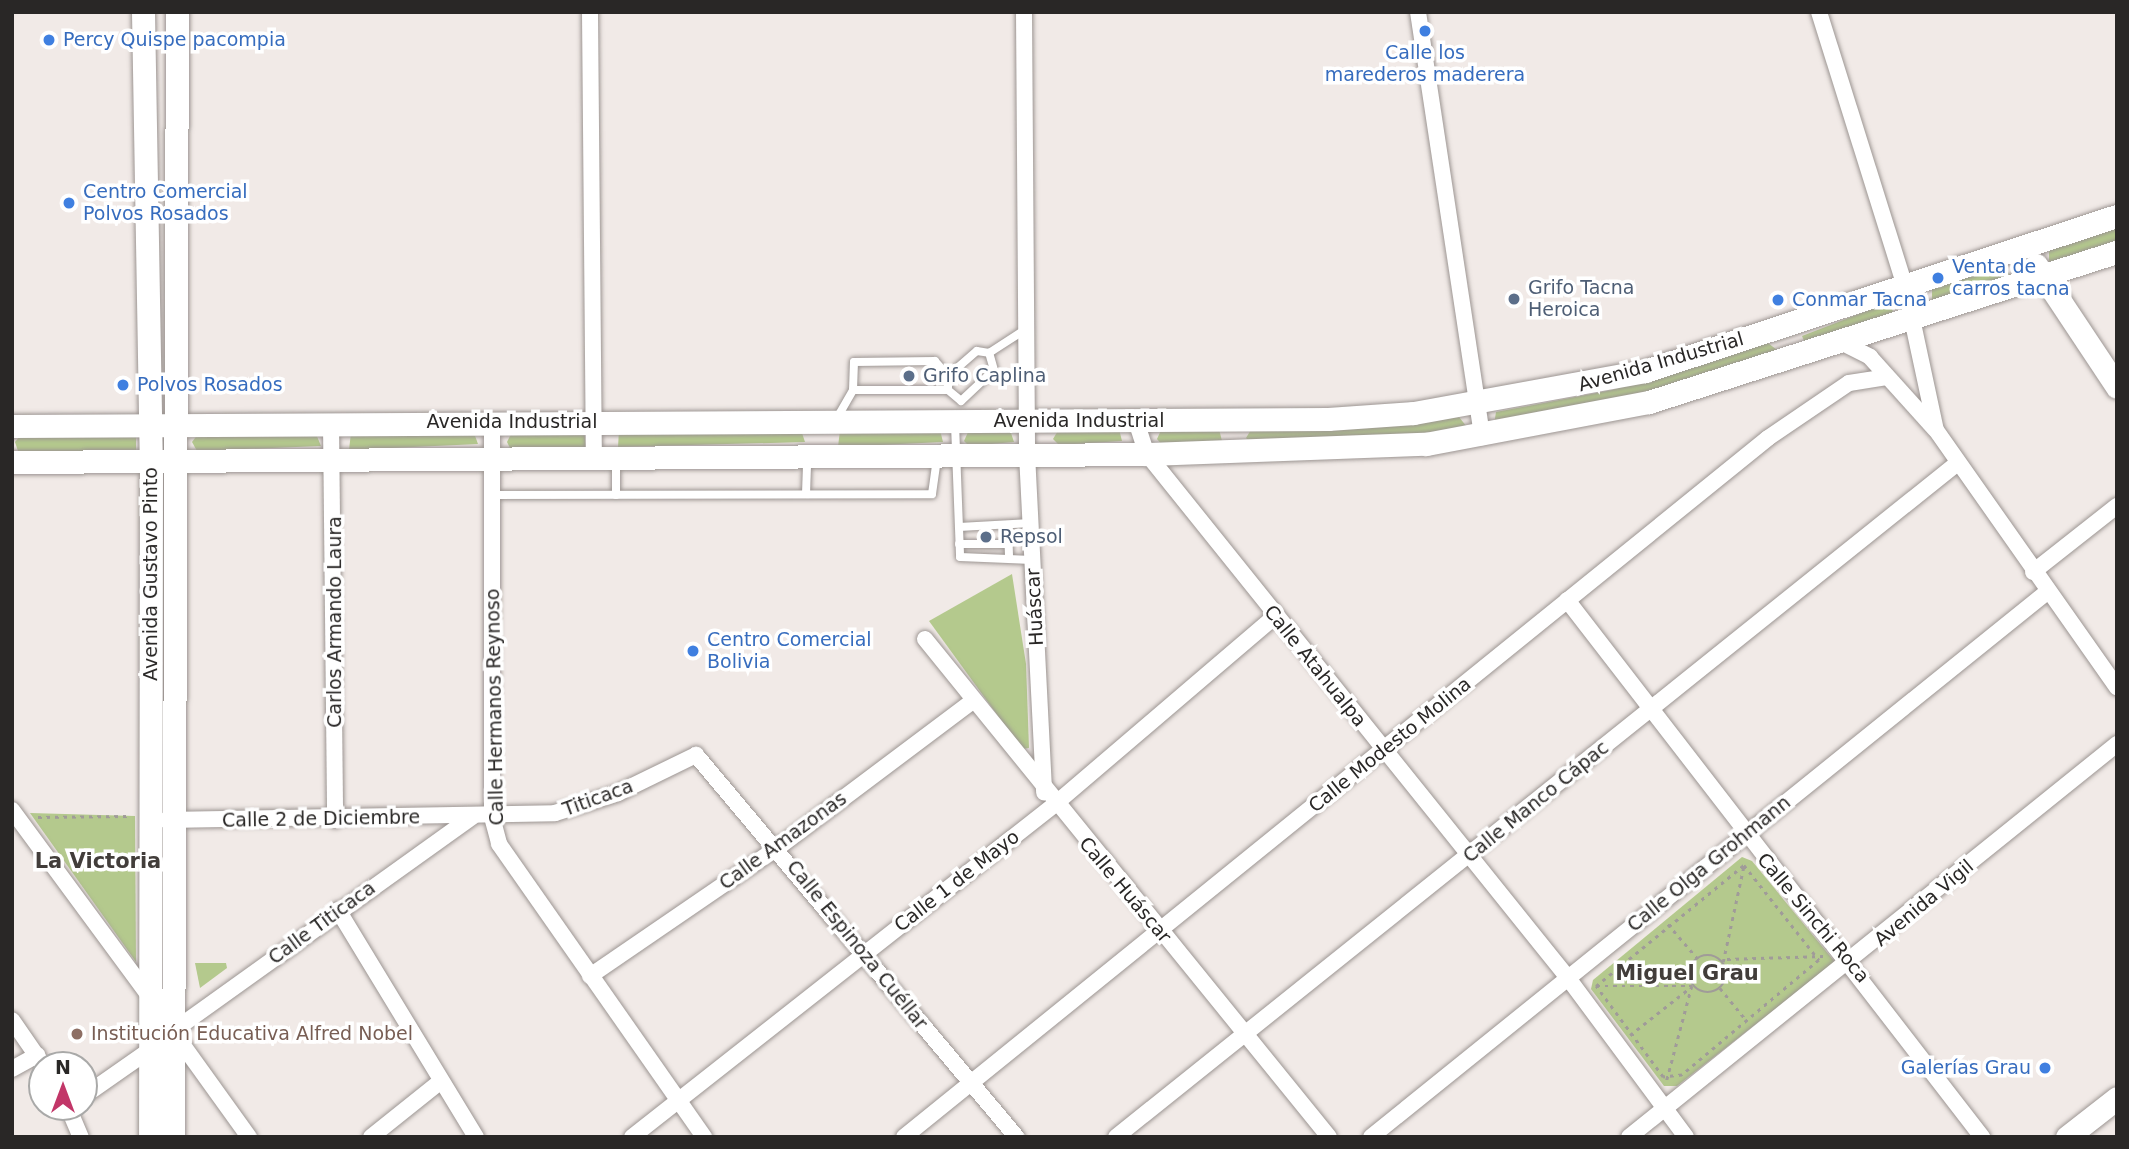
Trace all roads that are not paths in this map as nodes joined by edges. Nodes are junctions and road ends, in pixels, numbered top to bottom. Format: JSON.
{"nodes":[{"id":1,"x":143,"y":12,"type":"edge"},
{"id":2,"x":177,"y":12,"type":"edge"},
{"id":3,"x":590,"y":12,"type":"edge"},
{"id":4,"x":1024,"y":12,"type":"edge"},
{"id":5,"x":1418,"y":12,"type":"edge"},
{"id":6,"x":1819,"y":12,"type":"edge"},
{"id":7,"x":2117,"y":216,"type":"edge"},
{"id":8,"x":2025,"y":247,"type":"junction"},
{"id":9,"x":2117,"y":252,"type":"edge"},
{"id":10,"x":2042,"y":276,"type":"junction"},
{"id":11,"x":1905,"y":286,"type":"junction"},
{"id":12,"x":1912,"y":318,"type":"junction"},
{"id":13,"x":1784,"y":326,"type":"junction"},
{"id":14,"x":1026,"y":329,"type":"junction"},
{"id":15,"x":1841,"y":342,"type":"junction"},
{"id":16,"x":989,"y":353,"type":"junction"},
{"id":17,"x":1794,"y":357,"type":"junction"},
{"id":18,"x":948,"y":376,"type":"junction"},
{"id":19,"x":1887,"y":377,"type":"junction"},
{"id":20,"x":2117,"y":387,"type":"edge"},
{"id":21,"x":853,"y":390,"type":"junction"},
{"id":22,"x":948,"y":390,"type":"junction"},
{"id":23,"x":1478,"y":405,"type":"junction"},
{"id":24,"x":1233,"y":419,"type":"junction"},
{"id":25,"x":955,"y":421,"type":"junction"},
{"id":26,"x":1026,"y":421,"type":"junction"},
{"id":27,"x":1136,"y":421,"type":"junction"},
{"id":28,"x":492,"y":422,"type":"junction"},
{"id":29,"x":595,"y":422,"type":"junction"},
{"id":30,"x":828,"y":422,"type":"junction"},
{"id":31,"x":180,"y":423,"type":"junction"},
{"id":32,"x":331,"y":423,"type":"junction"},
{"id":33,"x":150,"y":424,"type":"junction"},
{"id":34,"x":12,"y":426,"type":"edge"},
{"id":35,"x":1936,"y":430,"type":"junction"},
{"id":36,"x":1482,"y":438,"type":"junction"},
{"id":37,"x":1232,"y":452,"type":"junction"},
{"id":38,"x":605,"y":453,"type":"junction"},
{"id":39,"x":814,"y":454,"type":"junction"},
{"id":40,"x":946,"y":454,"type":"junction"},
{"id":41,"x":1027,"y":454,"type":"junction"},
{"id":42,"x":1147,"y":454,"type":"junction"},
{"id":43,"x":492,"y":456,"type":"junction"},
{"id":44,"x":331,"y":459,"type":"junction"},
{"id":45,"x":12,"y":462,"type":"edge"},
{"id":46,"x":151,"y":462,"type":"junction"},
{"id":47,"x":179,"y":462,"type":"junction"},
{"id":48,"x":1955,"y":465,"type":"junction"},
{"id":49,"x":806,"y":494,"type":"junction"},
{"id":50,"x":492,"y":495,"type":"junction"},
{"id":51,"x":616,"y":495,"type":"junction"},
{"id":52,"x":2117,"y":506,"type":"edge"},
{"id":53,"x":1031,"y":523,"type":"junction"},
{"id":54,"x":959,"y":527,"type":"junction"},
{"id":55,"x":1008,"y":527,"type":"junction"},
{"id":56,"x":959,"y":544,"type":"junction"},
{"id":57,"x":1009,"y":544,"type":"junction"},
{"id":58,"x":1009,"y":557,"type":"junction"},
{"id":59,"x":1032,"y":561,"type":"junction"},
{"id":60,"x":2033,"y":572,"type":"junction"},
{"id":61,"x":2047,"y":592,"type":"junction"},
{"id":62,"x":1567,"y":600,"type":"junction"},
{"id":63,"x":1274,"y":617,"type":"junction"},
{"id":64,"x":925,"y":639,"type":"dead end"},
{"id":65,"x":2117,"y":688,"type":"edge"},
{"id":66,"x":972,"y":701,"type":"junction"},
{"id":67,"x":1647,"y":711,"type":"junction"},
{"id":68,"x":2117,"y":744,"type":"edge"},
{"id":69,"x":1384,"y":749,"type":"junction"},
{"id":70,"x":696,"y":755,"type":"joint"},
{"id":71,"x":1049,"y":799,"type":"junction"},
{"id":72,"x":15,"y":813,"type":"edge"},
{"id":73,"x":472,"y":817,"type":"junction"},
{"id":74,"x":492,"y":817,"type":"junction"},
{"id":75,"x":150,"y":818,"type":"junction"},
{"id":76,"x":174,"y":820,"type":"junction"},
{"id":77,"x":335,"y":820,"type":"junction"},
{"id":78,"x":1744,"y":836,"type":"junction"},
{"id":79,"x":777,"y":848,"type":"junction"},
{"id":80,"x":1471,"y":855,"type":"junction"},
{"id":81,"x":338,"y":910,"type":"junction"},
{"id":82,"x":1161,"y":934,"type":"junction"},
{"id":83,"x":863,"y":954,"type":"junction"},
{"id":84,"x":1852,"y":962,"type":"junction"},
{"id":85,"x":590,"y":976,"type":"junction"},
{"id":86,"x":1568,"y":978,"type":"junction"},
{"id":87,"x":152,"y":1000,"type":"junction"},
{"id":88,"x":12,"y":1020,"type":"edge"},
{"id":89,"x":1243,"y":1029,"type":"junction"},
{"id":90,"x":173,"y":1031,"type":"junction"},
{"id":91,"x":151,"y":1049,"type":"junction"},
{"id":92,"x":34,"y":1051,"type":"edge"},
{"id":93,"x":440,"y":1082,"type":"junction"},
{"id":94,"x":971,"y":1083,"type":"junction"},
{"id":95,"x":98,"y":1086,"type":"edge"},
{"id":96,"x":2117,"y":1098,"type":"edge"},
{"id":97,"x":679,"y":1100,"type":"junction"},
{"id":98,"x":1664,"y":1108,"type":"junction"},
{"id":99,"x":149,"y":1137,"type":"edge"},
{"id":100,"x":173,"y":1137,"type":"edge"},
{"id":101,"x":249,"y":1137,"type":"edge"},
{"id":102,"x":371,"y":1137,"type":"edge"},
{"id":103,"x":476,"y":1137,"type":"edge"},
{"id":104,"x":632,"y":1137,"type":"edge"},
{"id":105,"x":704,"y":1137,"type":"edge"},
{"id":106,"x":904,"y":1137,"type":"edge"},
{"id":107,"x":1017,"y":1137,"type":"edge"},
{"id":108,"x":1116,"y":1137,"type":"edge"},
{"id":109,"x":1329,"y":1137,"type":"edge"},
{"id":110,"x":1371,"y":1137,"type":"edge"},
{"id":111,"x":1629,"y":1137,"type":"edge"},
{"id":112,"x":1686,"y":1137,"type":"edge"},
{"id":113,"x":1982,"y":1137,"type":"edge"},
{"id":114,"x":2067,"y":1137,"type":"edge"}],
"edges":[{"from":1,"to":33,"type":"main road","name":"Avenida Gustavo Pinto"},
{"from":2,"to":31,"type":"main road","name":"Avenida Gustavo Pinto"},
{"from":3,"to":29,"type":"street"},
{"from":4,"to":14,"type":"street","name":"Huáscar"},
{"from":5,"to":23,"type":"street"},
{"from":6,"to":11,"type":"street"},
{"from":7,"to":8,"type":"main road","name":"Avenida Industrial"},
{"from":8,"to":10,"type":"main road"},
{"from":8,"to":11,"type":"main road","name":"Avenida Industrial"},
{"from":9,"to":10,"type":"main road","name":"Avenida Industrial"},
{"from":10,"to":12,"type":"main road","name":"Avenida Industrial"},
{"from":10,"to":20,"type":"main road"},
{"from":11,"to":12,"type":"street"},
{"from":11,"to":13,"type":"main road","name":"Avenida Industrial"},
{"from":12,"to":15,"type":"main road","name":"Avenida Industrial"},
{"from":12,"to":35,"type":"street"},
{"from":13,"to":17,"type":"main road"},
{"from":13,"to":23,"type":"main road","name":"Avenida Industrial"},
{"from":14,"to":16,"type":"lane"},
{"from":14,"to":26,"type":"street","name":"Huáscar"},
{"from":15,"to":17,"type":"main road","name":"Avenida Industrial"},
{"from":15,"to":19,"type":"street"},
{"from":16,"to":18,"type":"lane"},
{"from":16,"to":22,"type":"lane"},
{"from":17,"to":36,"type":"main road","name":"Avenida Industrial"},
{"from":18,"to":21,"type":"lane"},
{"from":18,"to":22,"type":"lane"},
{"from":19,"to":35,"type":"street"},
{"from":19,"to":62,"type":"street","name":"Calle Modesto Molina"},
{"from":21,"to":22,"type":"lane"},
{"from":21,"to":30,"type":"lane"},
{"from":23,"to":24,"type":"main road","name":"Avenida Industrial"},
{"from":23,"to":36,"type":"street"},
{"from":24,"to":27,"type":"main road","name":"Avenida Industrial"},
{"from":24,"to":37,"type":"main road"},
{"from":25,"to":26,"type":"main road","name":"Avenida Industrial"},
{"from":25,"to":30,"type":"main road","name":"Avenida Industrial"},
{"from":25,"to":40,"type":"lane"},
{"from":26,"to":27,"type":"main road","name":"Avenida Industrial"},
{"from":26,"to":41,"type":"street","name":"Huáscar"},
{"from":27,"to":42,"type":"street","name":"Calle Atahualpa"},
{"from":28,"to":29,"type":"main road","name":"Avenida Industrial"},
{"from":28,"to":32,"type":"main road","name":"Avenida Industrial"},
{"from":28,"to":43,"type":"street","name":"Calle Hermanos Reynoso"},
{"from":29,"to":30,"type":"main road","name":"Avenida Industrial"},
{"from":29,"to":38,"type":"street"},
{"from":30,"to":39,"type":"main road"},
{"from":31,"to":32,"type":"main road","name":"Avenida Industrial"},
{"from":31,"to":33,"type":"main road","name":"Avenida Industrial"},
{"from":31,"to":47,"type":"main road","name":"Avenida Gustavo Pinto"},
{"from":32,"to":44,"type":"street","name":"Carlos Armando Laura"},
{"from":33,"to":34,"type":"main road","name":"Avenida Industrial"},
{"from":33,"to":46,"type":"main road","name":"Avenida Gustavo Pinto"},
{"from":35,"to":48,"type":"street"},
{"from":36,"to":37,"type":"main road","name":"Avenida Industrial"},
{"from":37,"to":42,"type":"main road","name":"Avenida Industrial"},
{"from":38,"to":39,"type":"main road","name":"Avenida Industrial"},
{"from":38,"to":43,"type":"main road","name":"Avenida Industrial"},
{"from":38,"to":51,"type":"lane"},
{"from":39,"to":40,"type":"main road","name":"Avenida Industrial"},
{"from":39,"to":49,"type":"lane"},
{"from":40,"to":41,"type":"main road","name":"Avenida Industrial"},
{"from":40,"to":49,"type":"lane"},
{"from":40,"to":54,"type":"lane"},
{"from":41,"to":42,"type":"main road","name":"Avenida Industrial"},
{"from":41,"to":53,"type":"street","name":"Huáscar"},
{"from":42,"to":63,"type":"street","name":"Calle Atahualpa"},
{"from":43,"to":44,"type":"main road","name":"Avenida Industrial"},
{"from":43,"to":50,"type":"street","name":"Calle Hermanos Reynoso"},
{"from":44,"to":47,"type":"main road","name":"Avenida Industrial"},
{"from":44,"to":77,"type":"street","name":"Carlos Armando Laura"},
{"from":45,"to":46,"type":"main road","name":"Avenida Industrial"},
{"from":46,"to":47,"type":"main road","name":"Avenida Industrial"},
{"from":46,"to":75,"type":"main road","name":"Avenida Gustavo Pinto"},
{"from":47,"to":76,"type":"main road","name":"Avenida Gustavo Pinto"},
{"from":48,"to":60,"type":"street"},
{"from":48,"to":67,"type":"street","name":"Calle Manco Cápac"},
{"from":49,"to":51,"type":"lane"},
{"from":50,"to":51,"type":"lane"},
{"from":50,"to":74,"type":"street","name":"Calle Hermanos Reynoso"},
{"from":52,"to":60,"type":"street"},
{"from":53,"to":55,"type":"lane"},
{"from":53,"to":59,"type":"street","name":"Huáscar"},
{"from":54,"to":55,"type":"lane"},
{"from":54,"to":56,"type":"lane"},
{"from":55,"to":57,"type":"lane"},
{"from":56,"to":57,"type":"lane"},
{"from":56,"to":58,"type":"lane"},
{"from":57,"to":58,"type":"lane"},
{"from":58,"to":59,"type":"lane"},
{"from":59,"to":71,"type":"street","name":"Huáscar"},
{"from":60,"to":61,"type":"street"},
{"from":61,"to":65,"type":"street"},
{"from":61,"to":78,"type":"street","name":"Calle Olga Grohmann"},
{"from":62,"to":67,"type":"street","name":"Calle Sinchi Roca"},
{"from":62,"to":69,"type":"street","name":"Calle Modesto Molina"},
{"from":63,"to":69,"type":"street","name":"Calle Atahualpa"},
{"from":63,"to":71,"type":"street","name":"Calle 1 de Mayo"},
{"from":64,"to":66,"type":"street","name":"Calle Huáscar"},
{"from":66,"to":71,"type":"street","name":"Calle Huáscar"},
{"from":66,"to":79,"type":"street","name":"Calle Amazonas"},
{"from":67,"to":78,"type":"street","name":"Calle Sinchi Roca"},
{"from":67,"to":80,"type":"street","name":"Calle Manco Cápac"},
{"from":68,"to":84,"type":"street","name":"Avenida Vigil"},
{"from":69,"to":80,"type":"street","name":"Calle Atahualpa"},
{"from":69,"to":82,"type":"street","name":"Calle Modesto Molina"},
{"from":70,"to":74,"type":"street","name":"Titicaca"},
{"from":70,"to":79,"type":"street","name":"Calle Espinoza Cuéllar"},
{"from":71,"to":82,"type":"street","name":"Calle Huáscar"},
{"from":71,"to":83,"type":"street","name":"Calle 1 de Mayo"},
{"from":72,"to":87,"type":"street"},
{"from":73,"to":74,"type":"street","name":"Calle 2 de Diciembre"},
{"from":73,"to":77,"type":"street","name":"Calle 2 de Diciembre"},
{"from":73,"to":81,"type":"street","name":"Calle Titicaca"},
{"from":74,"to":85,"type":"street","name":"Calle Hermanos Reynoso"},
{"from":75,"to":76,"type":"street","name":"Calle 2 de Diciembre"},
{"from":75,"to":87,"type":"main road","name":"Avenida Gustavo Pinto"},
{"from":76,"to":77,"type":"street","name":"Calle 2 de Diciembre"},
{"from":76,"to":90,"type":"main road","name":"Avenida Gustavo Pinto"},
{"from":78,"to":84,"type":"street","name":"Calle Sinchi Roca"},
{"from":78,"to":86,"type":"street","name":"Calle Olga Grohmann"},
{"from":79,"to":83,"type":"street","name":"Calle Espinoza Cuéllar"},
{"from":79,"to":85,"type":"street","name":"Calle Amazonas"},
{"from":80,"to":86,"type":"street","name":"Calle Atahualpa"},
{"from":80,"to":89,"type":"street","name":"Calle Manco Cápac"},
{"from":81,"to":90,"type":"street","name":"Calle Titicaca"},
{"from":81,"to":93,"type":"street"},
{"from":82,"to":89,"type":"street","name":"Calle Huáscar"},
{"from":82,"to":94,"type":"street","name":"Calle Modesto Molina"},
{"from":83,"to":94,"type":"street","name":"Calle Espinoza Cuéllar"},
{"from":83,"to":97,"type":"street","name":"Calle 1 de Mayo"},
{"from":84,"to":98,"type":"street","name":"Avenida Vigil"},
{"from":84,"to":113,"type":"street","name":"Calle Sinchi Roca"},
{"from":85,"to":97,"type":"street","name":"Calle Hermanos Reynoso"},
{"from":86,"to":98,"type":"street","name":"Calle Atahualpa"},
{"from":86,"to":110,"type":"street","name":"Calle Olga Grohmann"},
{"from":87,"to":90,"type":"street"},
{"from":87,"to":91,"type":"main road","name":"Avenida Gustavo Pinto"},
{"from":88,"to":92,"type":"street"},
{"from":89,"to":108,"type":"street","name":"Calle Manco Cápac"},
{"from":89,"to":109,"type":"street","name":"Calle Huáscar"},
{"from":90,"to":100,"type":"main road","name":"Avenida Gustavo Pinto"},
{"from":90,"to":101,"type":"street"},
{"from":91,"to":95,"type":"street"},
{"from":91,"to":99,"type":"main road","name":"Avenida Gustavo Pinto"},
{"from":93,"to":102,"type":"street"},
{"from":93,"to":103,"type":"street"},
{"from":94,"to":106,"type":"street","name":"Calle Modesto Molina"},
{"from":94,"to":107,"type":"street","name":"Calle Espinoza Cuéllar"},
{"from":96,"to":114,"type":"main road"},
{"from":97,"to":104,"type":"street","name":"Calle 1 de Mayo"},
{"from":97,"to":105,"type":"street","name":"Calle Hermanos Reynoso"},
{"from":98,"to":111,"type":"street","name":"Avenida Vigil"},
{"from":98,"to":112,"type":"street","name":"Calle Atahualpa"}]}
